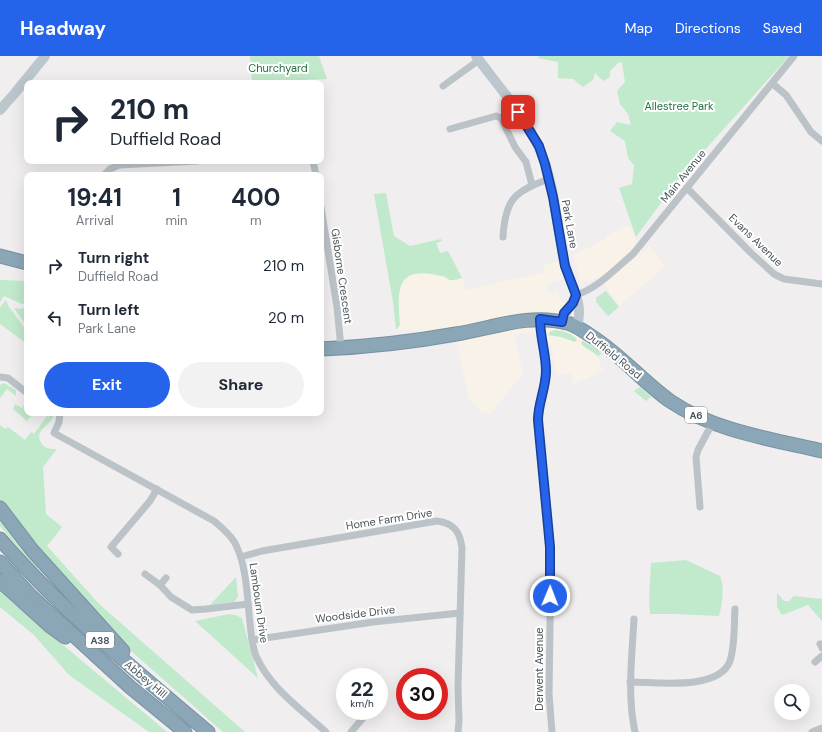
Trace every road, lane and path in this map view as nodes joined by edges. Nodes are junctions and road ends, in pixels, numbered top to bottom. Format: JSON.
{"nodes":[{"id":1,"x":45,"y":56,"type":"edge"},
{"id":2,"x":794,"y":56,"type":"edge"},
{"id":3,"x":477,"y":58,"type":"edge"},
{"id":4,"x":26,"y":80,"type":"edge"},
{"id":5,"x":24,"y":82,"type":"edge"},
{"id":6,"x":773,"y":84,"type":"junction"},
{"id":7,"x":443,"y":86,"type":"dead end"},
{"id":8,"x":0,"y":110,"type":"edge"},
{"id":9,"x":450,"y":129,"type":"dead end"},
{"id":10,"x":822,"y":142,"type":"edge"},
{"id":11,"x":138,"y":164,"type":"edge"},
{"id":12,"x":107,"y":172,"type":"edge"},
{"id":13,"x":549,"y":179,"type":"junction"},
{"id":14,"x":532,"y":185,"type":"junction"},
{"id":15,"x":687,"y":188,"type":"junction"},
{"id":16,"x":324,"y":226,"type":"edge"},
{"id":17,"x":503,"y":237,"type":"dead end"},
{"id":18,"x":0,"y":256,"type":"edge"},
{"id":19,"x":24,"y":262,"type":"edge"},
{"id":20,"x":0,"y":265,"type":"edge"},
{"id":21,"x":822,"y":284,"type":"edge"},
{"id":22,"x":576,"y":295,"type":"junction"},
{"id":23,"x":540,"y":319,"type":"junction"},
{"id":24,"x":562,"y":322,"type":"junction"},
{"id":25,"x":577,"y":326,"type":"junction"},
{"id":26,"x":341,"y":348,"type":"junction"},
{"id":27,"x":324,"y":349,"type":"edge"},
{"id":28,"x":0,"y":377,"type":"edge"},
{"id":29,"x":24,"y":391,"type":"edge"},
{"id":30,"x":60,"y":416,"type":"edge"},
{"id":31,"x":713,"y":422,"type":"junction"},
{"id":32,"x":822,"y":451,"type":"edge"},
{"id":33,"x":157,"y":489,"type":"junction"},
{"id":34,"x":700,"y":507,"type":"dead end"},
{"id":35,"x":0,"y":508,"type":"edge"},
{"id":36,"x":0,"y":539,"type":"edge"},
{"id":37,"x":118,"y":554,"type":"dead end"},
{"id":38,"x":241,"y":556,"type":"junction"},
{"id":39,"x":0,"y":562,"type":"edge"},
{"id":40,"x":145,"y":574,"type":"dead end"},
{"id":41,"x":166,"y":578,"type":"dead end"},
{"id":42,"x":0,"y":580,"type":"edge"},
{"id":43,"x":160,"y":585,"type":"junction"},
{"id":44,"x":248,"y":604,"type":"junction"},
{"id":45,"x":735,"y":609,"type":"dead end"},
{"id":46,"x":460,"y":613,"type":"junction"},
{"id":47,"x":634,"y":618,"type":"dead end"},
{"id":48,"x":252,"y":640,"type":"junction"},
{"id":49,"x":822,"y":656,"type":"edge"},
{"id":50,"x":815,"y":662,"type":"dead end"},
{"id":51,"x":150,"y":682,"type":"junction"},
{"id":52,"x":630,"y":682,"type":"junction"},
{"id":53,"x":130,"y":687,"type":"junction"},
{"id":54,"x":361,"y":720,"type":"edge"},
{"id":55,"x":822,"y":728,"type":"edge"},
{"id":56,"x":185,"y":732,"type":"edge"},
{"id":57,"x":208,"y":732,"type":"edge"},
{"id":58,"x":326,"y":732,"type":"edge"},
{"id":59,"x":351,"y":732,"type":"edge"},
{"id":60,"x":458,"y":732,"type":"edge"},
{"id":61,"x":552,"y":732,"type":"edge"},
{"id":62,"x":636,"y":732,"type":"edge"},
{"id":63,"x":812,"y":732,"type":"edge"}],
"edges":[{"from":1,"to":4,"type":"street"},
{"from":2,"to":6,"type":"street","name":"Main Avenue"},
{"from":3,"to":7,"type":"street"},
{"from":3,"to":13,"type":"street","name":"Park Lane"},
{"from":5,"to":8,"type":"street"},
{"from":6,"to":10,"type":"street"},
{"from":6,"to":15,"type":"street","name":"Main Avenue"},
{"from":9,"to":14,"type":"street"},
{"from":11,"to":12,"type":"street"},
{"from":13,"to":14,"type":"street"},
{"from":13,"to":22,"type":"street","name":"Park Lane"},
{"from":14,"to":17,"type":"street"},
{"from":15,"to":21,"type":"street","name":"Evans Avenue"},
{"from":15,"to":22,"type":"street","name":"Main Avenue"},
{"from":16,"to":26,"type":"street","name":"Gisborne Crescent"},
{"from":18,"to":19,"type":"highway"},
{"from":19,"to":20,"type":"highway"},
{"from":22,"to":24,"type":"street"},
{"from":22,"to":25,"type":"street","name":"Park Lane"},
{"from":23,"to":24,"type":"highway","name":"Duffield Road","number":"A6"},
{"from":23,"to":26,"type":"highway","name":"Duffield Road","number":"A6"},
{"from":23,"to":61,"type":"street","name":"Derwent Avenue"},
{"from":24,"to":25,"type":"highway","name":"Duffield Road","number":"A6"},
{"from":25,"to":31,"type":"highway","name":"Duffield Road","number":"A6"},
{"from":26,"to":27,"type":"highway","name":"Duffield Road","number":"A6"},
{"from":28,"to":29,"type":"street"},
{"from":30,"to":33,"type":"street","name":"Lambourn Drive"},
{"from":31,"to":32,"type":"highway","name":"Duffield Road","number":"A6"},
{"from":31,"to":34,"type":"street"},
{"from":33,"to":37,"type":"street"},
{"from":33,"to":38,"type":"street","name":"Lambourn Drive"},
{"from":35,"to":51,"type":"highway"},
{"from":36,"to":51,"type":"highway","name":"Abbey Hill","number":"A38"},
{"from":38,"to":44,"type":"street","name":"Lambourn Drive"},
{"from":38,"to":46,"type":"street","name":"Home Farm Drive"},
{"from":39,"to":53,"type":"highway","name":"Abbey Hill","number":"A38"},
{"from":40,"to":43,"type":"street"},
{"from":41,"to":43,"type":"street"},
{"from":42,"to":53,"type":"highway"},
{"from":43,"to":44,"type":"street"},
{"from":44,"to":48,"type":"street","name":"Lambourn Drive"},
{"from":45,"to":52,"type":"street"},
{"from":46,"to":48,"type":"street","name":"Woodside Drive"},
{"from":46,"to":60,"type":"street","name":"Home Farm Drive"},
{"from":47,"to":52,"type":"street"},
{"from":48,"to":58,"type":"street","name":"Lambourn Drive"},
{"from":49,"to":50,"type":"street"},
{"from":51,"to":57,"type":"highway","name":"Abbey Hill","number":"A38"},
{"from":52,"to":62,"type":"street"},
{"from":53,"to":56,"type":"highway","name":"Abbey Hill","number":"A38"},
{"from":54,"to":59,"type":"street"},
{"from":55,"to":63,"type":"street"}]}
